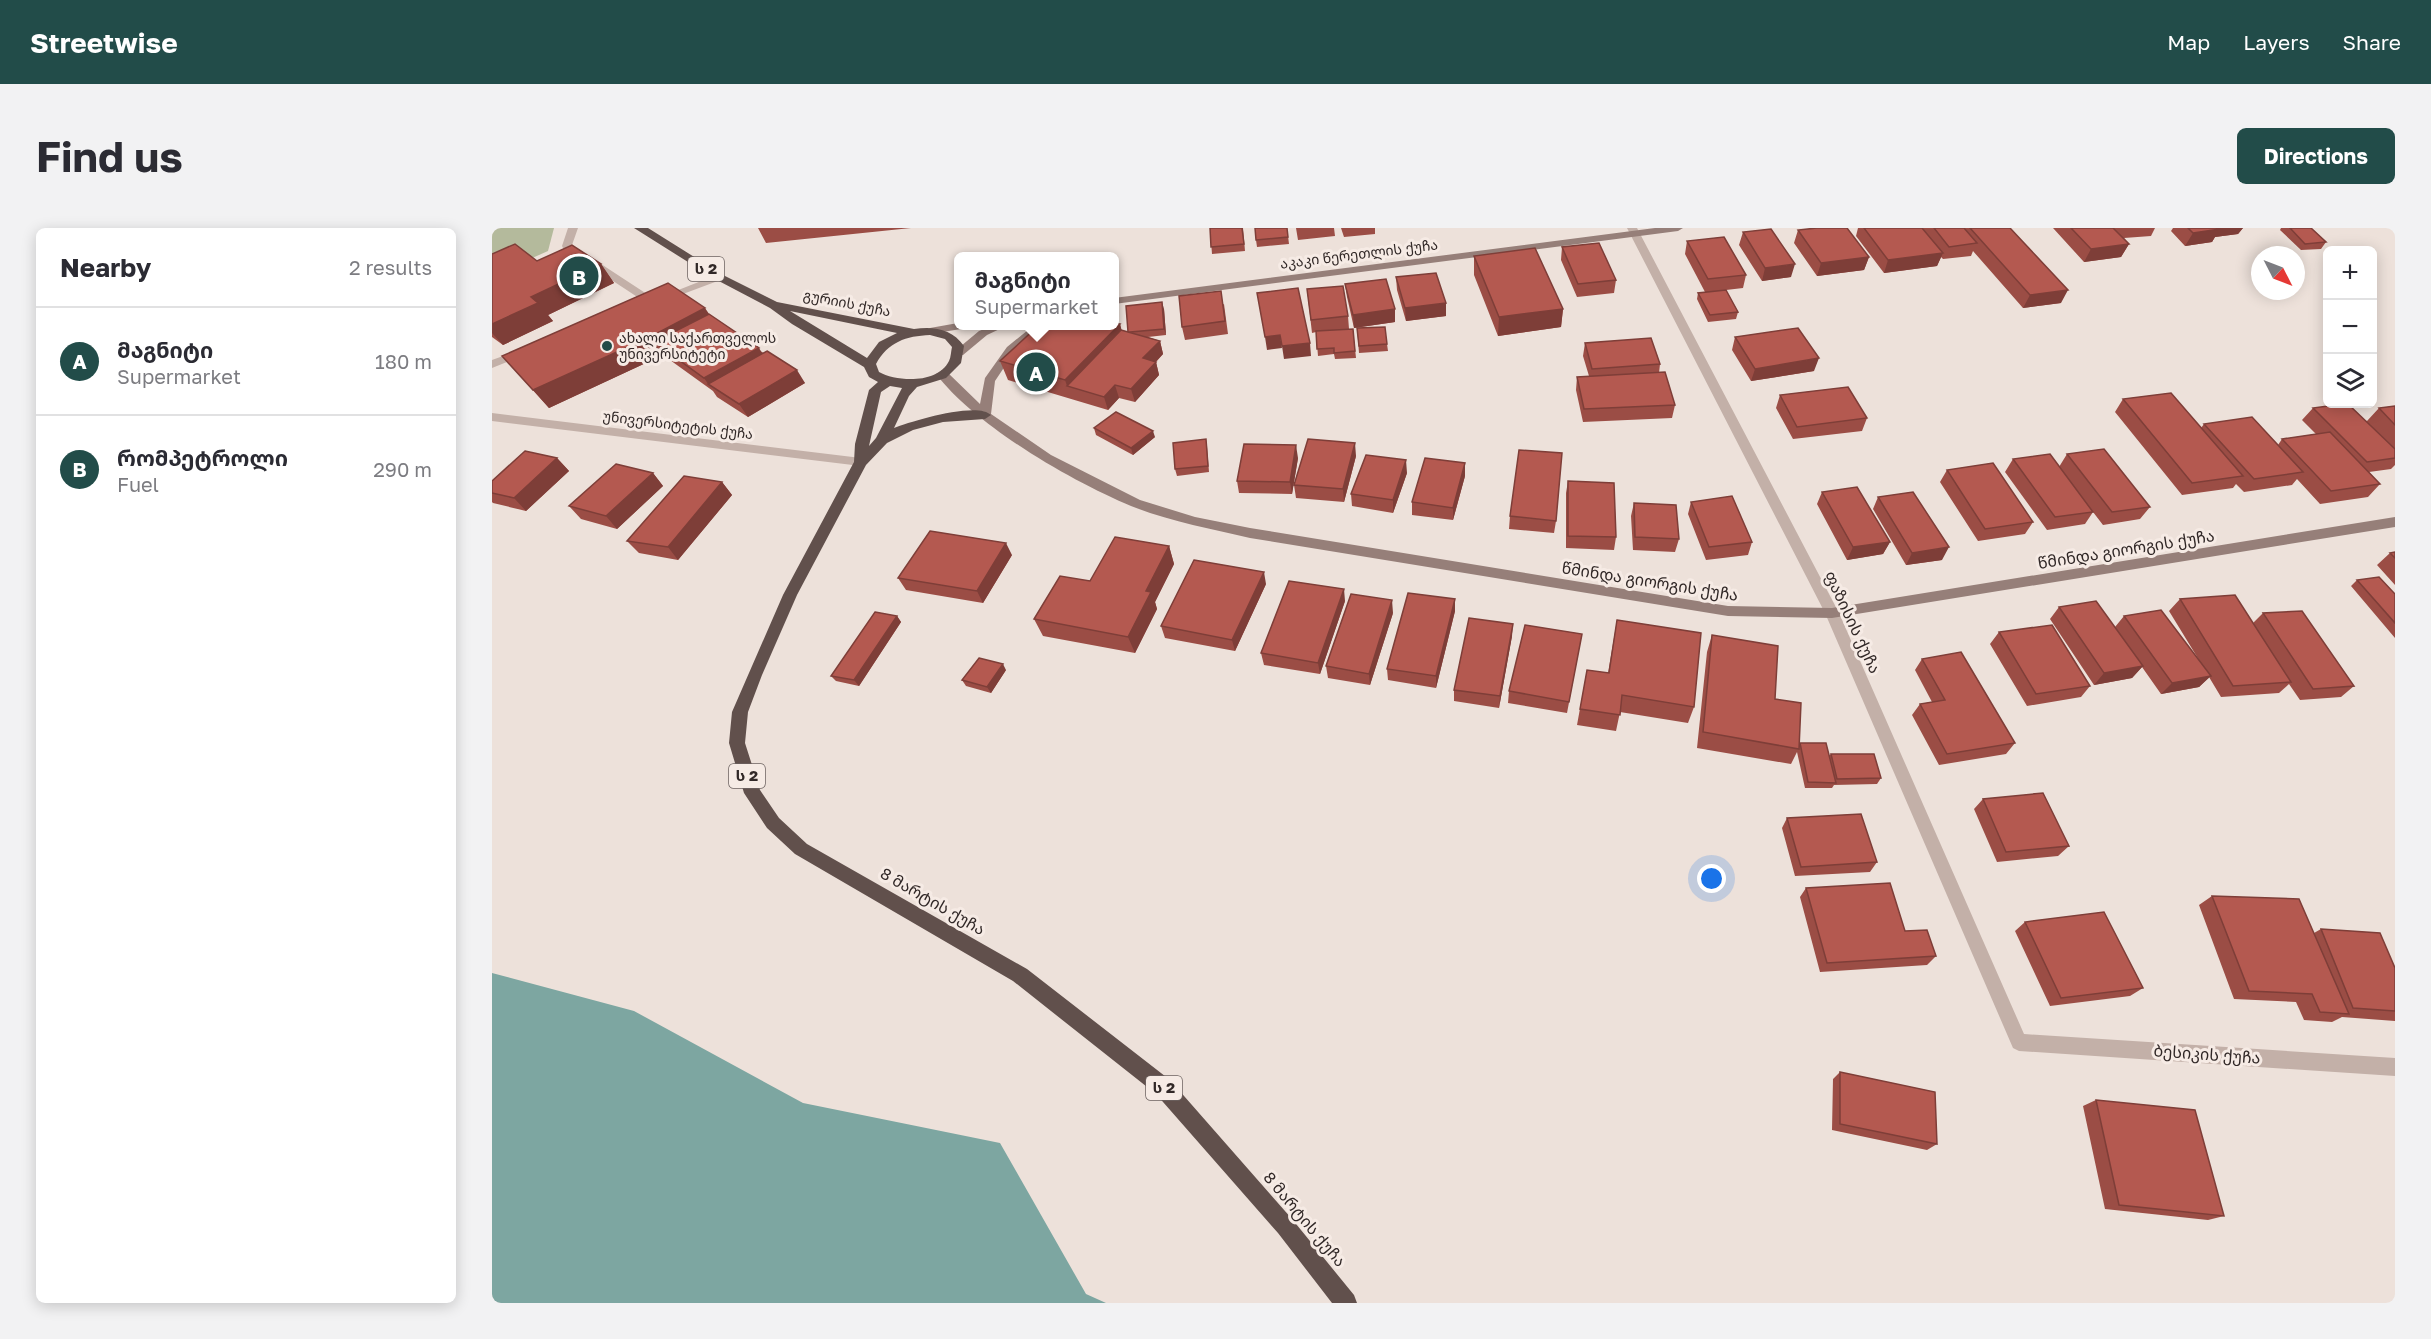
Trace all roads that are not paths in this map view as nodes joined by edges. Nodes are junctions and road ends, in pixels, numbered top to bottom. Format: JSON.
{"nodes":[{"id":1,"x":573,"y":228,"type":"edge"},
{"id":2,"x":640,"y":228,"type":"edge"},
{"id":3,"x":1678,"y":228,"type":"edge"},
{"id":4,"x":1634,"y":231,"type":"edge"},
{"id":5,"x":719,"y":278,"type":"junction"},
{"id":6,"x":1119,"y":300,"type":"edge"},
{"id":7,"x":774,"y":305,"type":"junction"},
{"id":8,"x":954,"y":327,"type":"edge"},
{"id":9,"x":991,"y":330,"type":"edge"},
{"id":10,"x":1034,"y":330,"type":"edge"},
{"id":11,"x":930,"y":331,"type":"junction"},
{"id":12,"x":914,"y":332,"type":"junction"},
{"id":13,"x":535,"y":347,"type":"edge"},
{"id":14,"x":959,"y":353,"type":"junction"},
{"id":15,"x":492,"y":364,"type":"edge"},
{"id":16,"x":870,"y":365,"type":"junction"},
{"id":17,"x":942,"y":374,"type":"junction"},
{"id":18,"x":886,"y":383,"type":"junction"},
{"id":19,"x":912,"y":384,"type":"junction"},
{"id":20,"x":985,"y":415,"type":"junction"},
{"id":21,"x":492,"y":417,"type":"edge"},
{"id":22,"x":882,"y":440,"type":"junction"},
{"id":23,"x":861,"y":462,"type":"junction"},
{"id":24,"x":2395,"y":522,"type":"edge"},
{"id":25,"x":1832,"y":613,"type":"junction"},
{"id":26,"x":2019,"y":1042,"type":"joint"},
{"id":27,"x":2395,"y":1067,"type":"edge"},
{"id":28,"x":1346,"y":1303,"type":"edge"}],
"edges":[{"from":1,"to":5,"type":"street"},
{"from":2,"to":5,"type":"highway","name":"გურიის ქუჩა","number":"ს 2"},
{"from":3,"to":4,"type":"main road","name":"აკაკი წერეთლის ქუჩა"},
{"from":4,"to":6,"type":"main road","name":"აკაკი წერეთლის ქუჩა"},
{"from":4,"to":25,"type":"street","name":"ფაზისის ქუჩა"},
{"from":5,"to":7,"type":"highway","name":"გურიის ქუჩა","number":"ს 2"},
{"from":7,"to":12,"type":"highway","name":"გურიის ქუჩა","number":"ს 2"},
{"from":7,"to":16,"type":"highway","name":"გურიის ქუჩა","number":"ს 2"},
{"from":8,"to":11,"type":"main road"},
{"from":9,"to":14,"type":"main road"},
{"from":10,"to":20,"type":"main road"},
{"from":11,"to":12,"type":"highway"},
{"from":11,"to":14,"type":"highway"},
{"from":12,"to":16,"type":"highway"},
{"from":13,"to":15,"type":"street"},
{"from":14,"to":17,"type":"highway"},
{"from":16,"to":18,"type":"highway"},
{"from":17,"to":19,"type":"highway"},
{"from":17,"to":20,"type":"main road","name":"წმინდა გიორგის ქუჩა"},
{"from":18,"to":19,"type":"highway"},
{"from":18,"to":23,"type":"highway","name":"8 მარტის ქუჩა","number":"ს 2"},
{"from":19,"to":22,"type":"highway","name":"8 მარტის ქუჩა","number":"ს 2"},
{"from":20,"to":22,"type":"highway"},
{"from":20,"to":25,"type":"main road","name":"წმინდა გიორგის ქუჩა"},
{"from":21,"to":23,"type":"street","name":"უნივერსიტეტის ქუჩა"},
{"from":22,"to":23,"type":"highway","name":"8 მარტის ქუჩა","number":"ს 2"},
{"from":23,"to":28,"type":"highway","name":"8 მარტის ქუჩა","number":"ს 2"},
{"from":24,"to":25,"type":"main road","name":"წმინდა გიორგის ქუჩა"},
{"from":25,"to":26,"type":"street","name":"ფაზისის ქუჩა"},
{"from":26,"to":27,"type":"street","name":"ბესიკის ქუჩა"}]}
